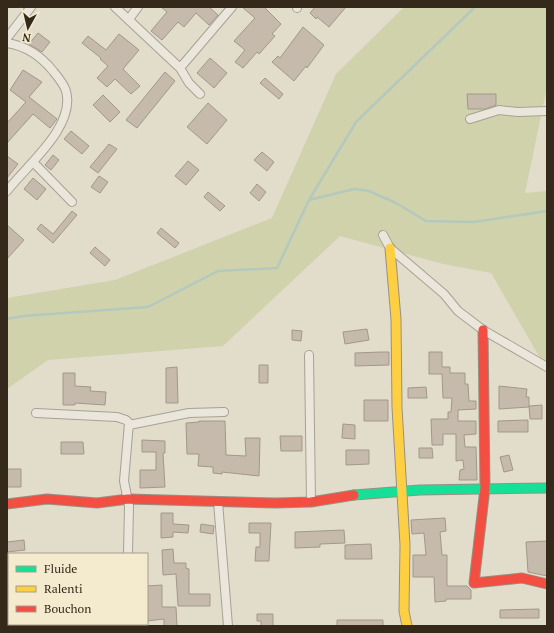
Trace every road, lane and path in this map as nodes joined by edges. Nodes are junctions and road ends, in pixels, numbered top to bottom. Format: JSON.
{"nodes":[{"id":1,"x":31,"y":7,"type":"edge"},
{"id":2,"x":115,"y":7,"type":"edge"},
{"id":3,"x":138,"y":7,"type":"edge"},
{"id":4,"x":232,"y":7,"type":"edge"},
{"id":5,"x":129,"y":19,"type":"junction"},
{"id":6,"x":7,"y":38,"type":"edge"},
{"id":7,"x":7,"y":43,"type":"edge"},
{"id":8,"x":180,"y":68,"type":"junction"},
{"id":9,"x":200,"y":94,"type":"dead end"},
{"id":10,"x":547,"y":111,"type":"edge"},
{"id":11,"x":470,"y":119,"type":"dead end"},
{"id":12,"x":33,"y":162,"type":"junction"},
{"id":13,"x":7,"y":191,"type":"edge"},
{"id":14,"x":72,"y":202,"type":"dead end"},
{"id":15,"x":383,"y":235,"type":"dead end"},
{"id":16,"x":390,"y":248,"type":"junction"},
{"id":17,"x":483,"y":330,"type":"junction"},
{"id":18,"x":309,"y":355,"type":"dead end"},
{"id":19,"x":547,"y":367,"type":"edge"},
{"id":20,"x":224,"y":412,"type":"dead end"},
{"id":21,"x":36,"y":414,"type":"dead end"},
{"id":22,"x":129,"y":425,"type":"junction"},
{"id":23,"x":486,"y":488,"type":"junction"},
{"id":24,"x":547,"y":488,"type":"edge"},
{"id":25,"x":402,"y":491,"type":"junction"},
{"id":26,"x":128,"y":499,"type":"junction"},
{"id":27,"x":218,"y":502,"type":"junction"},
{"id":28,"x":311,"y":502,"type":"junction"},
{"id":29,"x":7,"y":504,"type":"edge"},
{"id":30,"x":128,"y":553,"type":"edge"},
{"id":31,"x":547,"y":584,"type":"edge"},
{"id":32,"x":228,"y":626,"type":"edge"},
{"id":33,"x":406,"y":626,"type":"edge"}],
"edges":[{"from":1,"to":6,"type":"street"},
{"from":2,"to":5,"type":"street"},
{"from":3,"to":5,"type":"street"},
{"from":4,"to":8,"type":"street"},
{"from":5,"to":8,"type":"street"},
{"from":7,"to":12,"type":"street"},
{"from":8,"to":9,"type":"street"},
{"from":10,"to":11,"type":"street"},
{"from":12,"to":13,"type":"street"},
{"from":12,"to":14,"type":"street"},
{"from":15,"to":16,"type":"street"},
{"from":16,"to":17,"type":"street"},
{"from":16,"to":25,"type":"street"},
{"from":17,"to":19,"type":"street"},
{"from":17,"to":23,"type":"street"},
{"from":18,"to":28,"type":"street"},
{"from":20,"to":22,"type":"street"},
{"from":21,"to":22,"type":"street"},
{"from":22,"to":26,"type":"street"},
{"from":23,"to":24,"type":"street"},
{"from":23,"to":25,"type":"street"},
{"from":23,"to":31,"type":"street"},
{"from":25,"to":28,"type":"street"},
{"from":25,"to":33,"type":"street"},
{"from":26,"to":27,"type":"street"},
{"from":26,"to":29,"type":"street"},
{"from":26,"to":30,"type":"street"},
{"from":27,"to":28,"type":"street"},
{"from":27,"to":32,"type":"street"}]}
